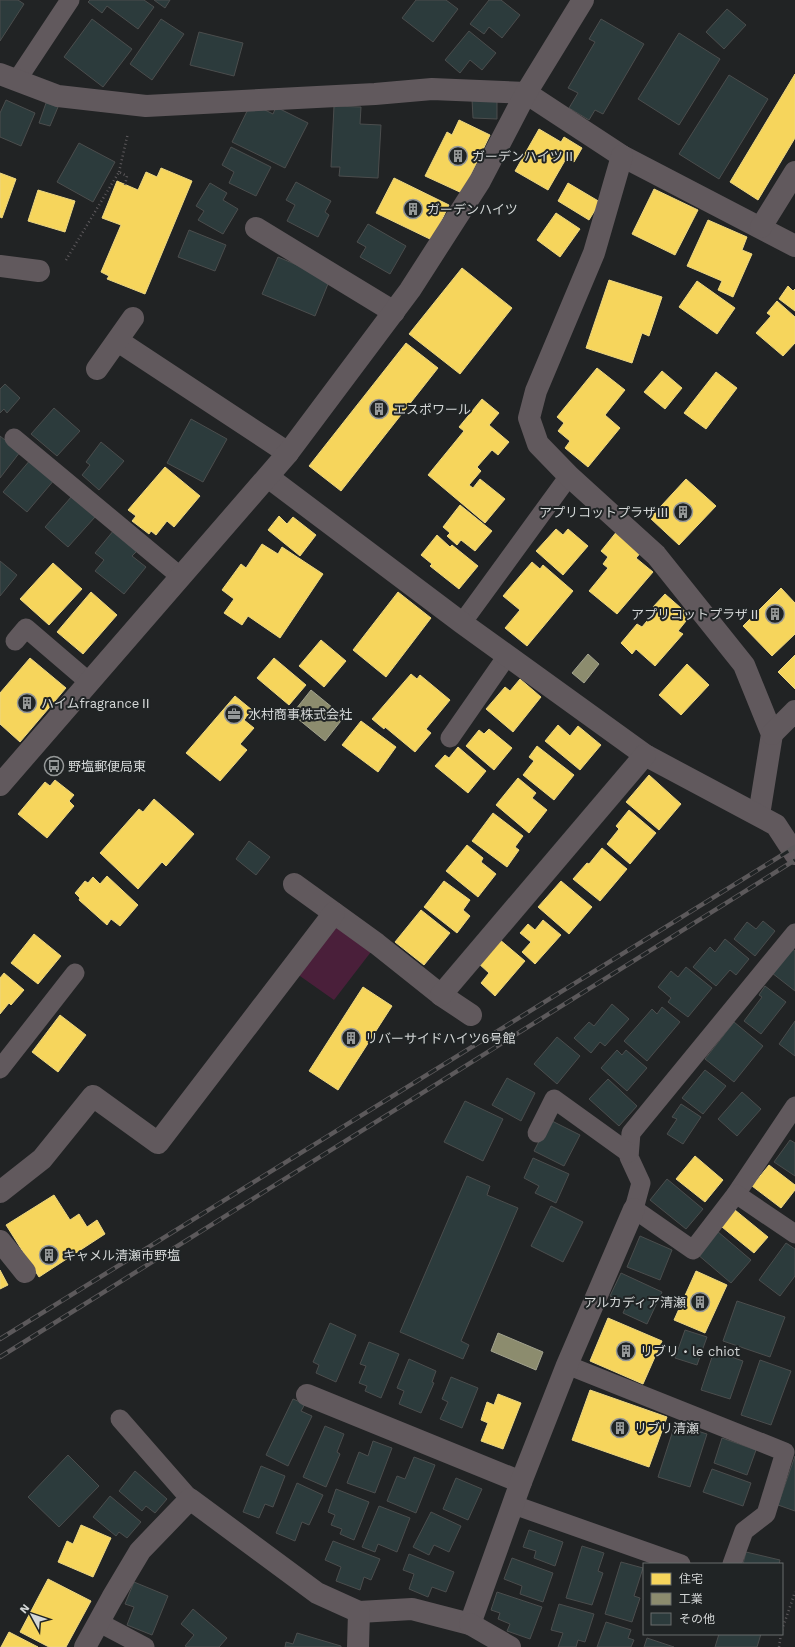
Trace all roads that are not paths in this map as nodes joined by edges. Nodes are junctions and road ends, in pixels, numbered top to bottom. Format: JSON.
{"nodes":[{"id":1,"x":70,"y":0,"type":"edge"},
{"id":2,"x":583,"y":0,"type":"edge"},
{"id":3,"x":8,"y":77,"type":"edge"},
{"id":4,"x":526,"y":93,"type":"junction"},
{"id":5,"x":622,"y":156,"type":"junction"},
{"id":6,"x":795,"y":172,"type":"edge"},
{"id":7,"x":761,"y":227,"type":"junction"},
{"id":8,"x":256,"y":228,"type":"dead end"},
{"id":9,"x":795,"y":246,"type":"edge"},
{"id":10,"x":0,"y":266,"type":"edge"},
{"id":11,"x":39,"y":271,"type":"road end"},
{"id":12,"x":394,"y":312,"type":"junction"},
{"id":13,"x":133,"y":318,"type":"dead end"},
{"id":14,"x":118,"y":341,"type":"junction"},
{"id":15,"x":97,"y":369,"type":"dead end"},
{"id":16,"x":14,"y":438,"type":"dead end"},
{"id":17,"x":288,"y":453,"type":"junction"},
{"id":18,"x":569,"y":476,"type":"junction"},
{"id":19,"x":268,"y":477,"type":"junction"},
{"id":20,"x":181,"y":577,"type":"junction"},
{"id":21,"x":462,"y":623,"type":"junction"},
{"id":22,"x":15,"y":641,"type":"dead end"},
{"id":23,"x":508,"y":656,"type":"junction"},
{"id":24,"x":89,"y":682,"type":"junction"},
{"id":25,"x":795,"y":711,"type":"edge"},
{"id":26,"x":772,"y":734,"type":"junction"},
{"id":27,"x":450,"y":738,"type":"dead end"},
{"id":28,"x":645,"y":755,"type":"junction"},
{"id":29,"x":0,"y":785,"type":"edge"},
{"id":30,"x":759,"y":815,"type":"junction"},
{"id":31,"x":795,"y":854,"type":"edge"},
{"id":32,"x":294,"y":884,"type":"dead end"},
{"id":33,"x":334,"y":912,"type":"junction"},
{"id":34,"x":795,"y":934,"type":"edge"},
{"id":35,"x":75,"y":973,"type":"dead end"},
{"id":36,"x":441,"y":995,"type":"junction"},
{"id":37,"x":470,"y":1015,"type":"dead end"},
{"id":38,"x":0,"y":1068,"type":"edge"},
{"id":39,"x":795,"y":1106,"type":"edge"},
{"id":40,"x":537,"y":1133,"type":"dead end"},
{"id":41,"x":629,"y":1153,"type":"junction"},
{"id":42,"x":0,"y":1192,"type":"edge"},
{"id":43,"x":736,"y":1194,"type":"junction"},
{"id":44,"x":634,"y":1210,"type":"junction"},
{"id":45,"x":795,"y":1234,"type":"edge"},
{"id":46,"x":0,"y":1241,"type":"edge"},
{"id":47,"x":25,"y":1272,"type":"dead end"},
{"id":48,"x":567,"y":1365,"type":"junction"},
{"id":49,"x":307,"y":1396,"type":"dead end"},
{"id":50,"x":120,"y":1419,"type":"dead end"},
{"id":51,"x":521,"y":1482,"type":"junction"},
{"id":52,"x":190,"y":1499,"type":"junction"},
{"id":53,"x":514,"y":1505,"type":"junction"},
{"id":54,"x":678,"y":1563,"type":"edge"},
{"id":55,"x":732,"y":1563,"type":"edge"},
{"id":56,"x":359,"y":1612,"type":"junction"},
{"id":57,"x":98,"y":1622,"type":"junction"},
{"id":58,"x":470,"y":1624,"type":"junction"},
{"id":59,"x":85,"y":1647,"type":"edge"},
{"id":60,"x":145,"y":1647,"type":"edge"},
{"id":61,"x":358,"y":1647,"type":"edge"},
{"id":62,"x":510,"y":1647,"type":"edge"}],
"edges":[{"from":1,"to":3,"type":"lane"},
{"from":2,"to":4,"type":"street"},
{"from":3,"to":4,"type":"street"},
{"from":4,"to":5,"type":"street"},
{"from":4,"to":12,"type":"street"},
{"from":5,"to":7,"type":"street"},
{"from":5,"to":18,"type":"street"},
{"from":6,"to":7,"type":"street"},
{"from":7,"to":9,"type":"street"},
{"from":8,"to":12,"type":"street"},
{"from":10,"to":11,"type":"street"},
{"from":12,"to":17,"type":"street"},
{"from":13,"to":14,"type":"street"},
{"from":14,"to":15,"type":"street"},
{"from":14,"to":17,"type":"street"},
{"from":16,"to":20,"type":"lane"},
{"from":17,"to":19,"type":"street"},
{"from":18,"to":21,"type":"lane"},
{"from":18,"to":26,"type":"street"},
{"from":19,"to":20,"type":"street"},
{"from":19,"to":21,"type":"street"},
{"from":20,"to":24,"type":"street"},
{"from":21,"to":23,"type":"street"},
{"from":22,"to":24,"type":"lane"},
{"from":23,"to":27,"type":"lane"},
{"from":23,"to":28,"type":"street"},
{"from":24,"to":29,"type":"street"},
{"from":25,"to":26,"type":"street"},
{"from":26,"to":30,"type":"street"},
{"from":28,"to":30,"type":"street"},
{"from":28,"to":36,"type":"street"},
{"from":30,"to":31,"type":"street"},
{"from":32,"to":33,"type":"street"},
{"from":33,"to":36,"type":"street"},
{"from":33,"to":42,"type":"street"},
{"from":34,"to":41,"type":"lane"},
{"from":35,"to":38,"type":"lane"},
{"from":36,"to":37,"type":"street"},
{"from":39,"to":43,"type":"lane"},
{"from":40,"to":41,"type":"lane"},
{"from":41,"to":44,"type":"lane"},
{"from":43,"to":44,"type":"lane"},
{"from":43,"to":45,"type":"lane"},
{"from":44,"to":48,"type":"street"},
{"from":46,"to":47,"type":"street"},
{"from":48,"to":51,"type":"street"},
{"from":48,"to":55,"type":"lane"},
{"from":49,"to":51,"type":"street"},
{"from":50,"to":52,"type":"lane"},
{"from":51,"to":53,"type":"street"},
{"from":52,"to":56,"type":"street"},
{"from":52,"to":57,"type":"street"},
{"from":53,"to":54,"type":"lane"},
{"from":53,"to":58,"type":"street"},
{"from":56,"to":58,"type":"street"},
{"from":56,"to":61,"type":"street"},
{"from":57,"to":59,"type":"street"},
{"from":57,"to":60,"type":"lane"},
{"from":58,"to":62,"type":"street"}]}
